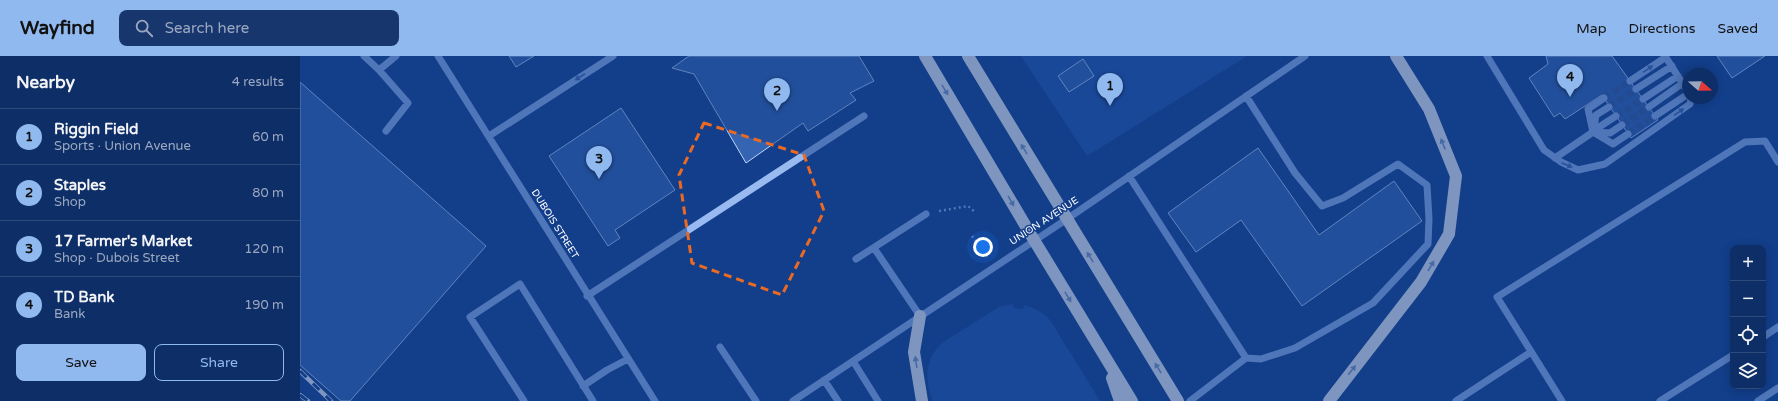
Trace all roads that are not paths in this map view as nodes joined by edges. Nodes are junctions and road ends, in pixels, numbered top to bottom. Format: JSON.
{"nodes":[{"id":1,"x":364,"y":56,"type":"edge"},
{"id":2,"x":396,"y":56,"type":"edge"},
{"id":3,"x":438,"y":56,"type":"edge"},
{"id":4,"x":613,"y":56,"type":"edge"},
{"id":5,"x":925,"y":56,"type":"edge"},
{"id":6,"x":968,"y":56,"type":"edge"},
{"id":7,"x":1305,"y":56,"type":"edge"},
{"id":8,"x":1396,"y":56,"type":"edge"},
{"id":9,"x":1487,"y":56,"type":"edge"},
{"id":10,"x":1666,"y":56,"type":"edge"},
{"id":11,"x":1672,"y":66,"type":"junction"},
{"id":12,"x":379,"y":70,"type":"junction"},
{"id":13,"x":1678,"y":76,"type":"junction"},
{"id":14,"x":1630,"y":81,"type":"tunnel mouth"},
{"id":15,"x":1682,"y":82,"type":"edge"},
{"id":16,"x":1682,"y":85,"type":"edge"},
{"id":17,"x":1636,"y":89,"type":"tunnel mouth"},
{"id":18,"x":1246,"y":96,"type":"junction"},
{"id":19,"x":1682,"y":97,"type":"edge"},
{"id":20,"x":1604,"y":98,"type":"tunnel mouth"},
{"id":21,"x":1643,"y":99,"type":"tunnel mouth"},
{"id":22,"x":1690,"y":104,"type":"edge"},
{"id":23,"x":1609,"y":107,"type":"tunnel mouth"},
{"id":24,"x":1649,"y":107,"type":"tunnel mouth"},
{"id":25,"x":864,"y":116,"type":"dead end"},
{"id":26,"x":1616,"y":116,"type":"tunnel mouth"},
{"id":27,"x":1655,"y":116,"type":"tunnel mouth"},
{"id":28,"x":1622,"y":125,"type":"tunnel mouth"},
{"id":29,"x":386,"y":131,"type":"dead end"},
{"id":30,"x":1593,"y":132,"type":"junction"},
{"id":31,"x":1628,"y":134,"type":"tunnel mouth"},
{"id":32,"x":489,"y":136,"type":"junction"},
{"id":33,"x":1555,"y":158,"type":"junction"},
{"id":34,"x":1778,"y":162,"type":"edge"},
{"id":35,"x":1129,"y":176,"type":"junction"},
{"id":36,"x":926,"y":214,"type":"road end"},
{"id":37,"x":1067,"y":219,"type":"junction"},
{"id":38,"x":1034,"y":240,"type":"junction"},
{"id":39,"x":874,"y":248,"type":"junction"},
{"id":40,"x":856,"y":259,"type":"dead end"},
{"id":41,"x":587,"y":296,"type":"junction"},
{"id":42,"x":920,"y":316,"type":"junction"},
{"id":43,"x":1778,"y":327,"type":"edge"},
{"id":44,"x":1766,"y":335,"type":"edge"},
{"id":45,"x":720,"y":347,"type":"dead end"},
{"id":46,"x":1531,"y":352,"type":"junction"},
{"id":47,"x":1104,"y":356,"type":"junction"},
{"id":48,"x":1730,"y":357,"type":"edge"},
{"id":49,"x":1246,"y":358,"type":"junction"},
{"id":50,"x":628,"y":359,"type":"junction"},
{"id":51,"x":853,"y":361,"type":"junction"},
{"id":52,"x":824,"y":380,"type":"junction"},
{"id":53,"x":583,"y":386,"type":"junction"},
{"id":54,"x":1778,"y":388,"type":"edge"},
{"id":55,"x":524,"y":401,"type":"edge"},
{"id":56,"x":593,"y":401,"type":"edge"},
{"id":57,"x":655,"y":401,"type":"edge"},
{"id":58,"x":756,"y":401,"type":"edge"},
{"id":59,"x":793,"y":401,"type":"edge"},
{"id":60,"x":838,"y":401,"type":"edge"},
{"id":61,"x":878,"y":401,"type":"edge"},
{"id":62,"x":922,"y":401,"type":"edge"},
{"id":63,"x":1120,"y":401,"type":"edge"},
{"id":64,"x":1132,"y":401,"type":"edge"},
{"id":65,"x":1178,"y":401,"type":"edge"},
{"id":66,"x":1190,"y":401,"type":"edge"},
{"id":67,"x":1329,"y":401,"type":"edge"},
{"id":68,"x":1456,"y":401,"type":"edge"},
{"id":69,"x":1562,"y":401,"type":"edge"},
{"id":70,"x":1660,"y":401,"type":"edge"},
{"id":71,"x":1758,"y":401,"type":"edge"}],
"edges":[{"from":1,"to":12,"type":"street"},
{"from":2,"to":12,"type":"street"},
{"from":3,"to":32,"type":"street","name":"DUBOIS STREET"},
{"from":4,"to":32,"type":"street","one_way":true},
{"from":5,"to":38,"type":"highway","one_way":true},
{"from":37,"to":6,"type":"highway","one_way":true},
{"from":7,"to":18,"type":"street","name":"UNION AVENUE"},
{"from":67,"to":8,"type":"highway","one_way":true},
{"from":9,"to":33,"type":"street"},
{"from":10,"to":11,"type":"street"},
{"from":14,"to":10,"type":"street","one_way":true},
{"from":11,"to":13,"type":"street"},
{"from":11,"to":17,"type":"street"},
{"from":12,"to":29,"type":"street"},
{"from":13,"to":15,"type":"street"},
{"from":13,"to":21,"type":"street"},
{"from":16,"to":24,"type":"street"},
{"from":18,"to":35,"type":"street","name":"UNION AVENUE"},
{"from":18,"to":49,"type":"street"},
{"from":19,"to":27,"type":"street"},
{"from":20,"to":30,"type":"street"},
{"from":33,"to":22,"type":"street","one_way":true},
{"from":23,"to":30,"type":"street"},
{"from":25,"to":41,"type":"street"},
{"from":26,"to":30,"type":"street"},
{"from":28,"to":30,"type":"street"},
{"from":30,"to":31,"type":"street"},
{"from":30,"to":33,"type":"street"},
{"from":32,"to":41,"type":"street","name":"DUBOIS STREET"},
{"from":34,"to":46,"type":"street"},
{"from":35,"to":37,"type":"street","name":"UNION AVENUE"},
{"from":35,"to":49,"type":"street"},
{"from":36,"to":39,"type":"street"},
{"from":37,"to":38,"type":"street","name":"UNION AVENUE"},
{"from":65,"to":37,"type":"highway","one_way":true},
{"from":38,"to":42,"type":"street","name":"UNION AVENUE"},
{"from":38,"to":47,"type":"highway","one_way":true},
{"from":39,"to":40,"type":"street"},
{"from":39,"to":42,"type":"street"},
{"from":41,"to":50,"type":"street","name":"DUBOIS STREET"},
{"from":42,"to":51,"type":"street","name":"UNION AVENUE"},
{"from":62,"to":42,"type":"highway","one_way":true},
{"from":43,"to":44,"type":"street"},
{"from":45,"to":58,"type":"street"},
{"from":46,"to":68,"type":"street"},
{"from":46,"to":69,"type":"street"},
{"from":47,"to":63,"type":"highway"},
{"from":47,"to":64,"type":"highway"},
{"from":48,"to":70,"type":"street"},
{"from":49,"to":66,"type":"street"},
{"from":50,"to":53,"type":"street"},
{"from":50,"to":57,"type":"street","name":"DUBOIS STREET"},
{"from":51,"to":52,"type":"street","name":"UNION AVENUE"},
{"from":51,"to":61,"type":"street"},
{"from":52,"to":59,"type":"street","name":"UNION AVENUE"},
{"from":52,"to":60,"type":"street"},
{"from":53,"to":55,"type":"street"},
{"from":53,"to":56,"type":"street"},
{"from":54,"to":71,"type":"street"}]}
